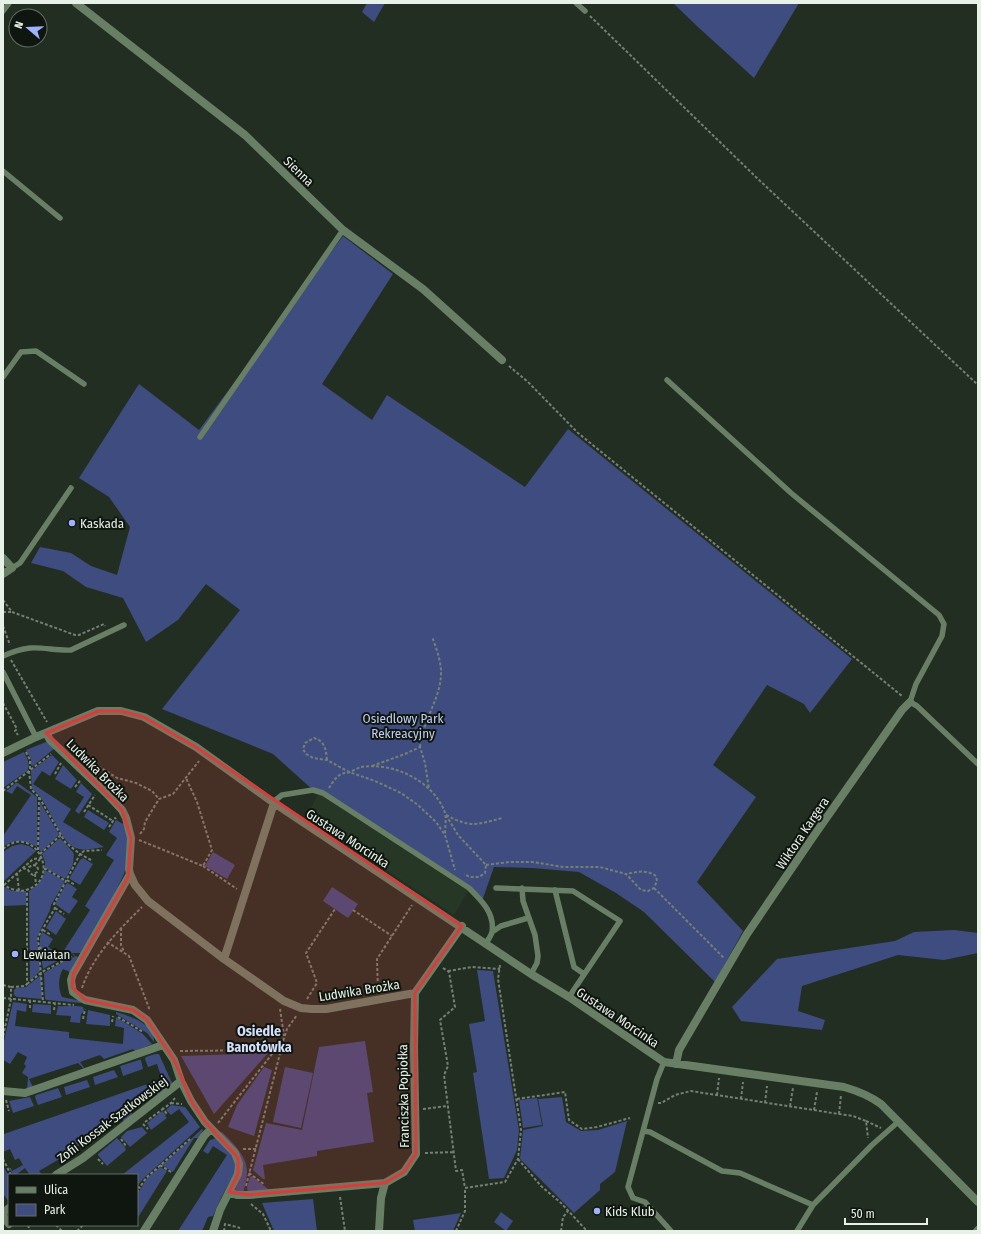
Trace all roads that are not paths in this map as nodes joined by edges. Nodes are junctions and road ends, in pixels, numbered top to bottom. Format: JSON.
{"nodes":[{"id":1,"x":9,"y":3,"type":"edge"},
{"id":2,"x":76,"y":3,"type":"edge"},
{"id":3,"x":576,"y":3,"type":"edge"},
{"id":4,"x":3,"y":11,"type":"edge"},
{"id":5,"x":585,"y":11,"type":"road end"},
{"id":6,"x":3,"y":171,"type":"edge"},
{"id":7,"x":60,"y":218,"type":"dead end"},
{"id":8,"x":343,"y":230,"type":"junction"},
{"id":9,"x":502,"y":360,"type":"road end"},
{"id":10,"x":3,"y":377,"type":"edge"},
{"id":11,"x":667,"y":380,"type":"dead end"},
{"id":12,"x":84,"y":384,"type":"dead end"},
{"id":13,"x":200,"y":437,"type":"dead end"},
{"id":14,"x":71,"y":488,"type":"dead end"},
{"id":15,"x":3,"y":558,"type":"edge"},
{"id":16,"x":12,"y":568,"type":"junction"},
{"id":17,"x":3,"y":574,"type":"edge"},
{"id":18,"x":124,"y":625,"type":"dead end"},
{"id":19,"x":3,"y":656,"type":"edge"},
{"id":20,"x":3,"y":673,"type":"edge"},
{"id":21,"x":910,"y":702,"type":"junction"},
{"id":22,"x":46,"y":732,"type":"junction"},
{"id":23,"x":36,"y":737,"type":"junction"},
{"id":24,"x":3,"y":753,"type":"edge"},
{"id":25,"x":978,"y":764,"type":"edge"},
{"id":26,"x":273,"y":802,"type":"junction"},
{"id":27,"x":130,"y":874,"type":"junction"},
{"id":28,"x":496,"y":888,"type":"dead end"},
{"id":29,"x":522,"y":888,"type":"junction"},
{"id":30,"x":554,"y":890,"type":"junction"},
{"id":31,"x":528,"y":918,"type":"junction"},
{"id":32,"x":462,"y":926,"type":"junction"},
{"id":33,"x":492,"y":932,"type":"junction"},
{"id":34,"x":486,"y":943,"type":"junction"},
{"id":35,"x":224,"y":959,"type":"junction"},
{"id":36,"x":531,"y":974,"type":"junction"},
{"id":37,"x":584,"y":974,"type":"junction"},
{"id":38,"x":416,"y":993,"type":"junction"},
{"id":39,"x":569,"y":997,"type":"junction"},
{"id":40,"x":78,"y":1001,"type":"joint"},
{"id":41,"x":163,"y":1045,"type":"junction"},
{"id":42,"x":664,"y":1062,"type":"junction"},
{"id":43,"x":676,"y":1064,"type":"junction"},
{"id":44,"x":178,"y":1083,"type":"junction"},
{"id":45,"x":3,"y":1091,"type":"edge"},
{"id":46,"x":898,"y":1122,"type":"junction"},
{"id":47,"x":211,"y":1129,"type":"junction"},
{"id":48,"x":643,"y":1131,"type":"junction"},
{"id":49,"x":58,"y":1174,"type":"edge"},
{"id":50,"x":385,"y":1183,"type":"junction"},
{"id":51,"x":229,"y":1192,"type":"junction"},
{"id":52,"x":978,"y":1202,"type":"edge"},
{"id":53,"x":813,"y":1206,"type":"junction"},
{"id":54,"x":144,"y":1231,"type":"edge"},
{"id":55,"x":214,"y":1231,"type":"edge"},
{"id":56,"x":379,"y":1231,"type":"edge"},
{"id":57,"x":671,"y":1231,"type":"edge"},
{"id":58,"x":797,"y":1231,"type":"edge"}],
"edges":[{"from":1,"to":4,"type":"lane"},
{"from":2,"to":8,"type":"street","name":"Sienna"},
{"from":3,"to":5,"type":"lane"},
{"from":6,"to":7,"type":"lane"},
{"from":8,"to":9,"type":"street","name":"Sienna"},
{"from":8,"to":13,"type":"lane"},
{"from":10,"to":12,"type":"lane"},
{"from":11,"to":21,"type":"lane"},
{"from":14,"to":16,"type":"lane"},
{"from":15,"to":16,"type":"street"},
{"from":16,"to":17,"type":"street"},
{"from":18,"to":19,"type":"lane"},
{"from":20,"to":23,"type":"lane"},
{"from":21,"to":25,"type":"lane"},
{"from":21,"to":43,"type":"street","name":"Wiktora Kargera"},
{"from":22,"to":23,"type":"street","name":"Gustawa Morcinka"},
{"from":22,"to":26,"type":"street","name":"Gustawa Morcinka"},
{"from":22,"to":27,"type":"street","name":"Ludwika Brożka"},
{"from":23,"to":24,"type":"street","name":"Gustawa Morcinka"},
{"from":26,"to":32,"type":"street","name":"Gustawa Morcinka"},
{"from":26,"to":33,"type":"lane"},
{"from":26,"to":35,"type":"street"},
{"from":27,"to":35,"type":"street","name":"Ludwika Brożka"},
{"from":27,"to":40,"type":"street","name":"Ludwika Brożka"},
{"from":28,"to":29,"type":"lane"},
{"from":29,"to":30,"type":"lane"},
{"from":29,"to":31,"type":"lane"},
{"from":30,"to":37,"type":"lane"},
{"from":30,"to":37,"type":"lane"},
{"from":31,"to":33,"type":"lane"},
{"from":31,"to":36,"type":"lane"},
{"from":32,"to":34,"type":"street","name":"Gustawa Morcinka"},
{"from":32,"to":38,"type":"street"},
{"from":33,"to":34,"type":"lane"},
{"from":34,"to":36,"type":"street","name":"Gustawa Morcinka"},
{"from":35,"to":38,"type":"street","name":"Ludwika Brożka"},
{"from":36,"to":39,"type":"street","name":"Gustawa Morcinka"},
{"from":37,"to":39,"type":"lane"},
{"from":38,"to":50,"type":"street","name":"Franciszka Popiołka"},
{"from":39,"to":42,"type":"street","name":"Gustawa Morcinka"},
{"from":40,"to":41,"type":"street","name":"Zofii Kossak-Szatkowskiej"},
{"from":41,"to":44,"type":"street","name":"Zofii Kossak-Szatkowskiej"},
{"from":41,"to":45,"type":"street"},
{"from":42,"to":43,"type":"street","name":"Gustawa Morcinka"},
{"from":42,"to":48,"type":"lane","name":"Gustawa Morcinka"},
{"from":43,"to":46,"type":"street","name":"Gustawa Morcinka"},
{"from":44,"to":47,"type":"street","name":"Zofii Kossak-Szatkowskiej"},
{"from":44,"to":49,"type":"street","name":"Zofii Kossak-Szatkowskiej"},
{"from":46,"to":52,"type":"street","name":"Gustawa Morcinka"},
{"from":46,"to":53,"type":"lane"},
{"from":47,"to":51,"type":"street","name":"Zofii Kossak-Szatkowskiej"},
{"from":47,"to":54,"type":"street"},
{"from":48,"to":53,"type":"lane"},
{"from":48,"to":57,"type":"lane","name":"Gustawa Morcinka"},
{"from":50,"to":51,"type":"street","name":"Franciszka Popiołka"},
{"from":50,"to":56,"type":"street"},
{"from":51,"to":55,"type":"street","name":"Zofii Kossak-Szatkowskiej"},
{"from":53,"to":58,"type":"lane"}]}
